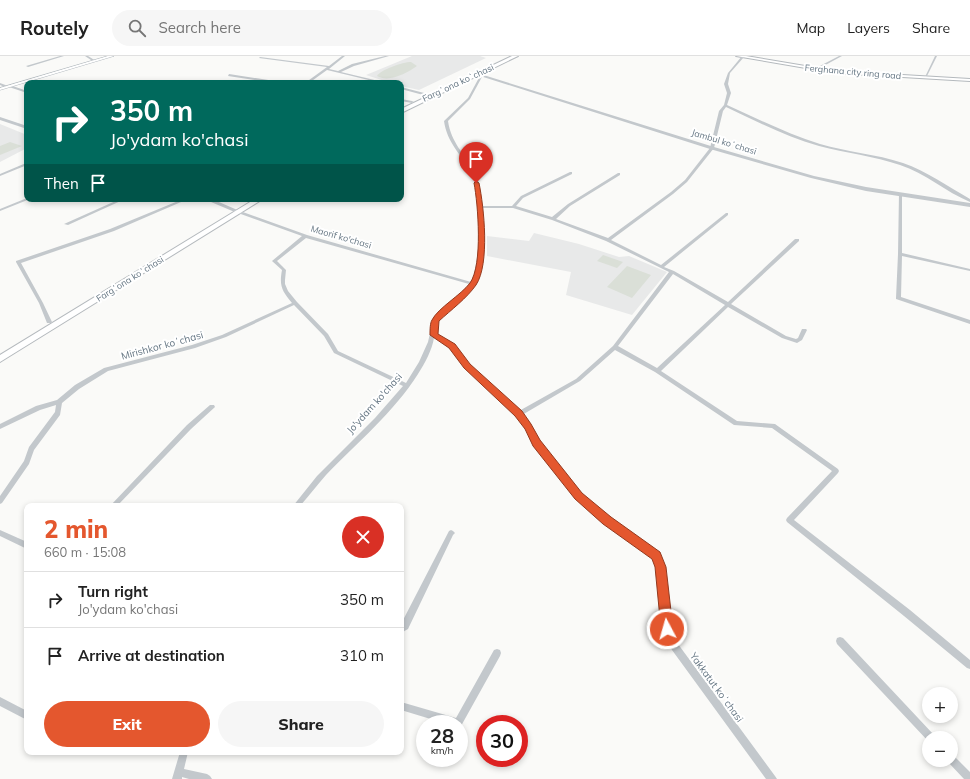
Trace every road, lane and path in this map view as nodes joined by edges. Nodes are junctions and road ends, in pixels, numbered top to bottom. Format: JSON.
{"nodes":[{"id":1,"x":63,"y":56,"type":"edge"},
{"id":2,"x":86,"y":56,"type":"edge"},
{"id":3,"x":112,"y":56,"type":"edge"},
{"id":4,"x":344,"y":56,"type":"edge"},
{"id":5,"x":388,"y":56,"type":"edge"},
{"id":6,"x":509,"y":56,"type":"edge"},
{"id":7,"x":516,"y":56,"type":"edge"},
{"id":8,"x":740,"y":56,"type":"edge"},
{"id":9,"x":750,"y":56,"type":"edge"},
{"id":10,"x":841,"y":56,"type":"edge"},
{"id":11,"x":936,"y":56,"type":"edge"},
{"id":12,"x":260,"y":58,"type":"dead end"},
{"id":13,"x":96,"y":61,"type":"junction"},
{"id":14,"x":27,"y":66,"type":"dead end"},
{"id":15,"x":330,"y":67,"type":"junction"},
{"id":16,"x":817,"y":68,"type":"junction"},
{"id":17,"x":327,"y":69,"type":"junction"},
{"id":18,"x":338,"y":72,"type":"junction"},
{"id":19,"x":480,"y":74,"type":"junction"},
{"id":20,"x":229,"y":75,"type":"dead end"},
{"id":21,"x":926,"y":76,"type":"junction"},
{"id":22,"x":970,"y":79,"type":"edge"},
{"id":23,"x":29,"y":80,"type":"edge"},
{"id":24,"x":262,"y":80,"type":"edge"},
{"id":25,"x":311,"y":80,"type":"edge"},
{"id":26,"x":372,"y":80,"type":"edge"},
{"id":27,"x":24,"y":81,"type":"edge"},
{"id":28,"x":0,"y":84,"type":"edge"},
{"id":29,"x":8,"y":86,"type":"junction"},
{"id":30,"x":0,"y":89,"type":"edge"},
{"id":31,"x":404,"y":89,"type":"edge"},
{"id":32,"x":24,"y":91,"type":"edge"},
{"id":33,"x":427,"y":95,"type":"junction"},
{"id":34,"x":404,"y":101,"type":"edge"},
{"id":35,"x":412,"y":102,"type":"junction"},
{"id":36,"x":404,"y":106,"type":"edge"},
{"id":37,"x":726,"y":106,"type":"junction"},
{"id":38,"x":404,"y":110,"type":"edge"},
{"id":39,"x":0,"y":118,"type":"edge"},
{"id":40,"x":24,"y":127,"type":"edge"},
{"id":41,"x":712,"y":148,"type":"junction"},
{"id":42,"x":24,"y":165,"type":"edge"},
{"id":43,"x":571,"y":174,"type":"dead end"},
{"id":44,"x":619,"y":174,"type":"dead end"},
{"id":45,"x":0,"y":176,"type":"edge"},
{"id":46,"x":900,"y":194,"type":"junction"},
{"id":47,"x":24,"y":201,"type":"edge"},
{"id":48,"x":970,"y":201,"type":"edge"},
{"id":49,"x":117,"y":202,"type":"edge"},
{"id":50,"x":179,"y":202,"type":"edge"},
{"id":51,"x":214,"y":202,"type":"edge"},
{"id":52,"x":246,"y":202,"type":"edge"},
{"id":53,"x":254,"y":202,"type":"edge"},
{"id":54,"x":970,"y":205,"type":"edge"},
{"id":55,"x":481,"y":207,"type":"junction"},
{"id":56,"x":513,"y":207,"type":"junction"},
{"id":57,"x":0,"y":210,"type":"edge"},
{"id":58,"x":236,"y":211,"type":"junction"},
{"id":59,"x":727,"y":214,"type":"dead end"},
{"id":60,"x":553,"y":219,"type":"junction"},
{"id":61,"x":66,"y":224,"type":"dead end"},
{"id":62,"x":305,"y":236,"type":"junction"},
{"id":63,"x":608,"y":240,"type":"junction"},
{"id":64,"x":797,"y":240,"type":"dead end"},
{"id":65,"x":900,"y":254,"type":"junction"},
{"id":66,"x":661,"y":267,"type":"junction"},
{"id":67,"x":970,"y":270,"type":"edge"},
{"id":68,"x":672,"y":272,"type":"junction"},
{"id":69,"x":472,"y":284,"type":"junction"},
{"id":70,"x":295,"y":302,"type":"junction"},
{"id":71,"x":728,"y":305,"type":"junction"},
{"id":72,"x":49,"y":322,"type":"junction"},
{"id":73,"x":970,"y":322,"type":"edge"},
{"id":74,"x":804,"y":330,"type":"dead end"},
{"id":75,"x":434,"y":335,"type":"junction"},
{"id":76,"x":614,"y":347,"type":"junction"},
{"id":77,"x":0,"y":352,"type":"edge"},
{"id":78,"x":0,"y":359,"type":"edge"},
{"id":79,"x":657,"y":371,"type":"junction"},
{"id":80,"x":407,"y":386,"type":"junction"},
{"id":81,"x":59,"y":402,"type":"junction"},
{"id":82,"x":212,"y":407,"type":"dead end"},
{"id":83,"x":518,"y":414,"type":"junction"},
{"id":84,"x":0,"y":427,"type":"edge"},
{"id":85,"x":0,"y":501,"type":"edge"},
{"id":86,"x":116,"y":503,"type":"edge"},
{"id":87,"x":299,"y":503,"type":"edge"},
{"id":88,"x":0,"y":532,"type":"edge"},
{"id":89,"x":450,"y":533,"type":"dead end"},
{"id":90,"x":24,"y":544,"type":"edge"},
{"id":91,"x":404,"y":627,"type":"edge"},
{"id":92,"x":840,"y":641,"type":"dead end"},
{"id":93,"x":497,"y":653,"type":"dead end"},
{"id":94,"x":970,"y":665,"type":"edge"},
{"id":95,"x":0,"y":701,"type":"edge"},
{"id":96,"x":404,"y":707,"type":"edge"},
{"id":97,"x":24,"y":714,"type":"edge"},
{"id":98,"x":924,"y":731,"type":"edge"},
{"id":99,"x":183,"y":755,"type":"edge"},
{"id":100,"x":958,"y":766,"type":"edge"},
{"id":101,"x":178,"y":776,"type":"edge"},
{"id":102,"x":206,"y":779,"type":"edge"},
{"id":103,"x":772,"y":779,"type":"edge"},
{"id":104,"x":970,"y":779,"type":"edge"}],
"edges":[{"from":1,"to":14,"type":"street"},
{"from":2,"to":13,"type":"street"},
{"from":3,"to":13,"type":"main road"},
{"from":4,"to":15,"type":"street"},
{"from":5,"to":18,"type":"street"},
{"from":6,"to":33,"type":"main road","name":"Fargʻona koʻchasi"},
{"from":7,"to":19,"type":"main road","name":"Fargʻona koʻchasi"},
{"from":8,"to":22,"type":"main road","name":"Ferghana city ring road"},
{"from":8,"to":37,"type":"street"},
{"from":9,"to":16,"type":"main road","name":"Ferghana city ring road"},
{"from":10,"to":16,"type":"street"},
{"from":11,"to":21,"type":"street"},
{"from":12,"to":15,"type":"street"},
{"from":13,"to":23,"type":"main road"},
{"from":15,"to":17,"type":"street"},
{"from":16,"to":21,"type":"main road","name":"Ferghana city ring road"},
{"from":17,"to":18,"type":"street"},
{"from":17,"to":25,"type":"street"},
{"from":18,"to":26,"type":"street"},
{"from":19,"to":38,"type":"main road","name":"Fargʻona koʻchasi"},
{"from":19,"to":41,"type":"street","name":"Jambul koʻchasi"},
{"from":19,"to":55,"type":"street","name":"Jo'ydam ko'chasi"},
{"from":20,"to":24,"type":"street"},
{"from":21,"to":22,"type":"main road","name":"Ferghana city ring road"},
{"from":27,"to":29,"type":"main road"},
{"from":28,"to":29,"type":"street"},
{"from":29,"to":30,"type":"main road"},
{"from":29,"to":32,"type":"street"},
{"from":31,"to":33,"type":"street"},
{"from":33,"to":35,"type":"main road","name":"Fargʻona koʻchasi"},
{"from":34,"to":35,"type":"street"},
{"from":35,"to":36,"type":"main road","name":"Fargʻona koʻchasi"},
{"from":37,"to":41,"type":"street"},
{"from":37,"to":48,"type":"street"},
{"from":39,"to":40,"type":"street"},
{"from":41,"to":46,"type":"street","name":"Jambul koʻchasi"},
{"from":41,"to":63,"type":"street"},
{"from":42,"to":45,"type":"street"},
{"from":43,"to":56,"type":"street"},
{"from":44,"to":60,"type":"street"},
{"from":46,"to":54,"type":"street","name":"Jambul koʻchasi"},
{"from":46,"to":65,"type":"street"},
{"from":47,"to":57,"type":"street"},
{"from":49,"to":61,"type":"street"},
{"from":50,"to":72,"type":"street"},
{"from":51,"to":58,"type":"street","name":"Maorif ko'chasi"},
{"from":52,"to":58,"type":"main road","name":"Fargʻona koʻchasi"},
{"from":53,"to":58,"type":"main road","name":"Fargʻona koʻchasi"},
{"from":55,"to":56,"type":"street"},
{"from":55,"to":69,"type":"street","name":"Jo'ydam ko'chasi"},
{"from":56,"to":60,"type":"street"},
{"from":58,"to":62,"type":"street","name":"Maorif ko'chasi"},
{"from":58,"to":72,"type":"main road","name":"Fargʻona koʻchasi"},
{"from":58,"to":78,"type":"main road","name":"Fargʻona koʻchasi"},
{"from":59,"to":66,"type":"street"},
{"from":60,"to":63,"type":"street"},
{"from":62,"to":69,"type":"street","name":"Maorif ko'chasi"},
{"from":62,"to":70,"type":"street"},
{"from":63,"to":66,"type":"street"},
{"from":64,"to":71,"type":"street"},
{"from":65,"to":67,"type":"street"},
{"from":65,"to":73,"type":"street"},
{"from":66,"to":68,"type":"street"},
{"from":68,"to":71,"type":"street"},
{"from":68,"to":76,"type":"street"},
{"from":69,"to":75,"type":"street","name":"Jo'ydam ko'chasi"},
{"from":70,"to":80,"type":"street"},
{"from":70,"to":81,"type":"street","name":"Mirishkor koʻchasi"},
{"from":71,"to":74,"type":"street"},
{"from":71,"to":79,"type":"street"},
{"from":72,"to":77,"type":"main road","name":"Fargʻona koʻchasi"},
{"from":75,"to":80,"type":"street","name":"Jo'ydam ko'chasi"},
{"from":75,"to":83,"type":"street","name":"Yakkatut koʻchasi"},
{"from":76,"to":79,"type":"street"},
{"from":76,"to":83,"type":"street"},
{"from":79,"to":94,"type":"street"},
{"from":80,"to":87,"type":"street","name":"Jo'ydam ko'chasi"},
{"from":81,"to":84,"type":"street"},
{"from":81,"to":85,"type":"street"},
{"from":82,"to":86,"type":"street"},
{"from":83,"to":103,"type":"street","name":"Yakkatut koʻchasi"},
{"from":88,"to":90,"type":"street"},
{"from":89,"to":91,"type":"street"},
{"from":92,"to":98,"type":"street"},
{"from":93,"to":96,"type":"street"},
{"from":95,"to":97,"type":"street"},
{"from":99,"to":101,"type":"street"},
{"from":100,"to":104,"type":"street"},
{"from":101,"to":102,"type":"street"}]}
